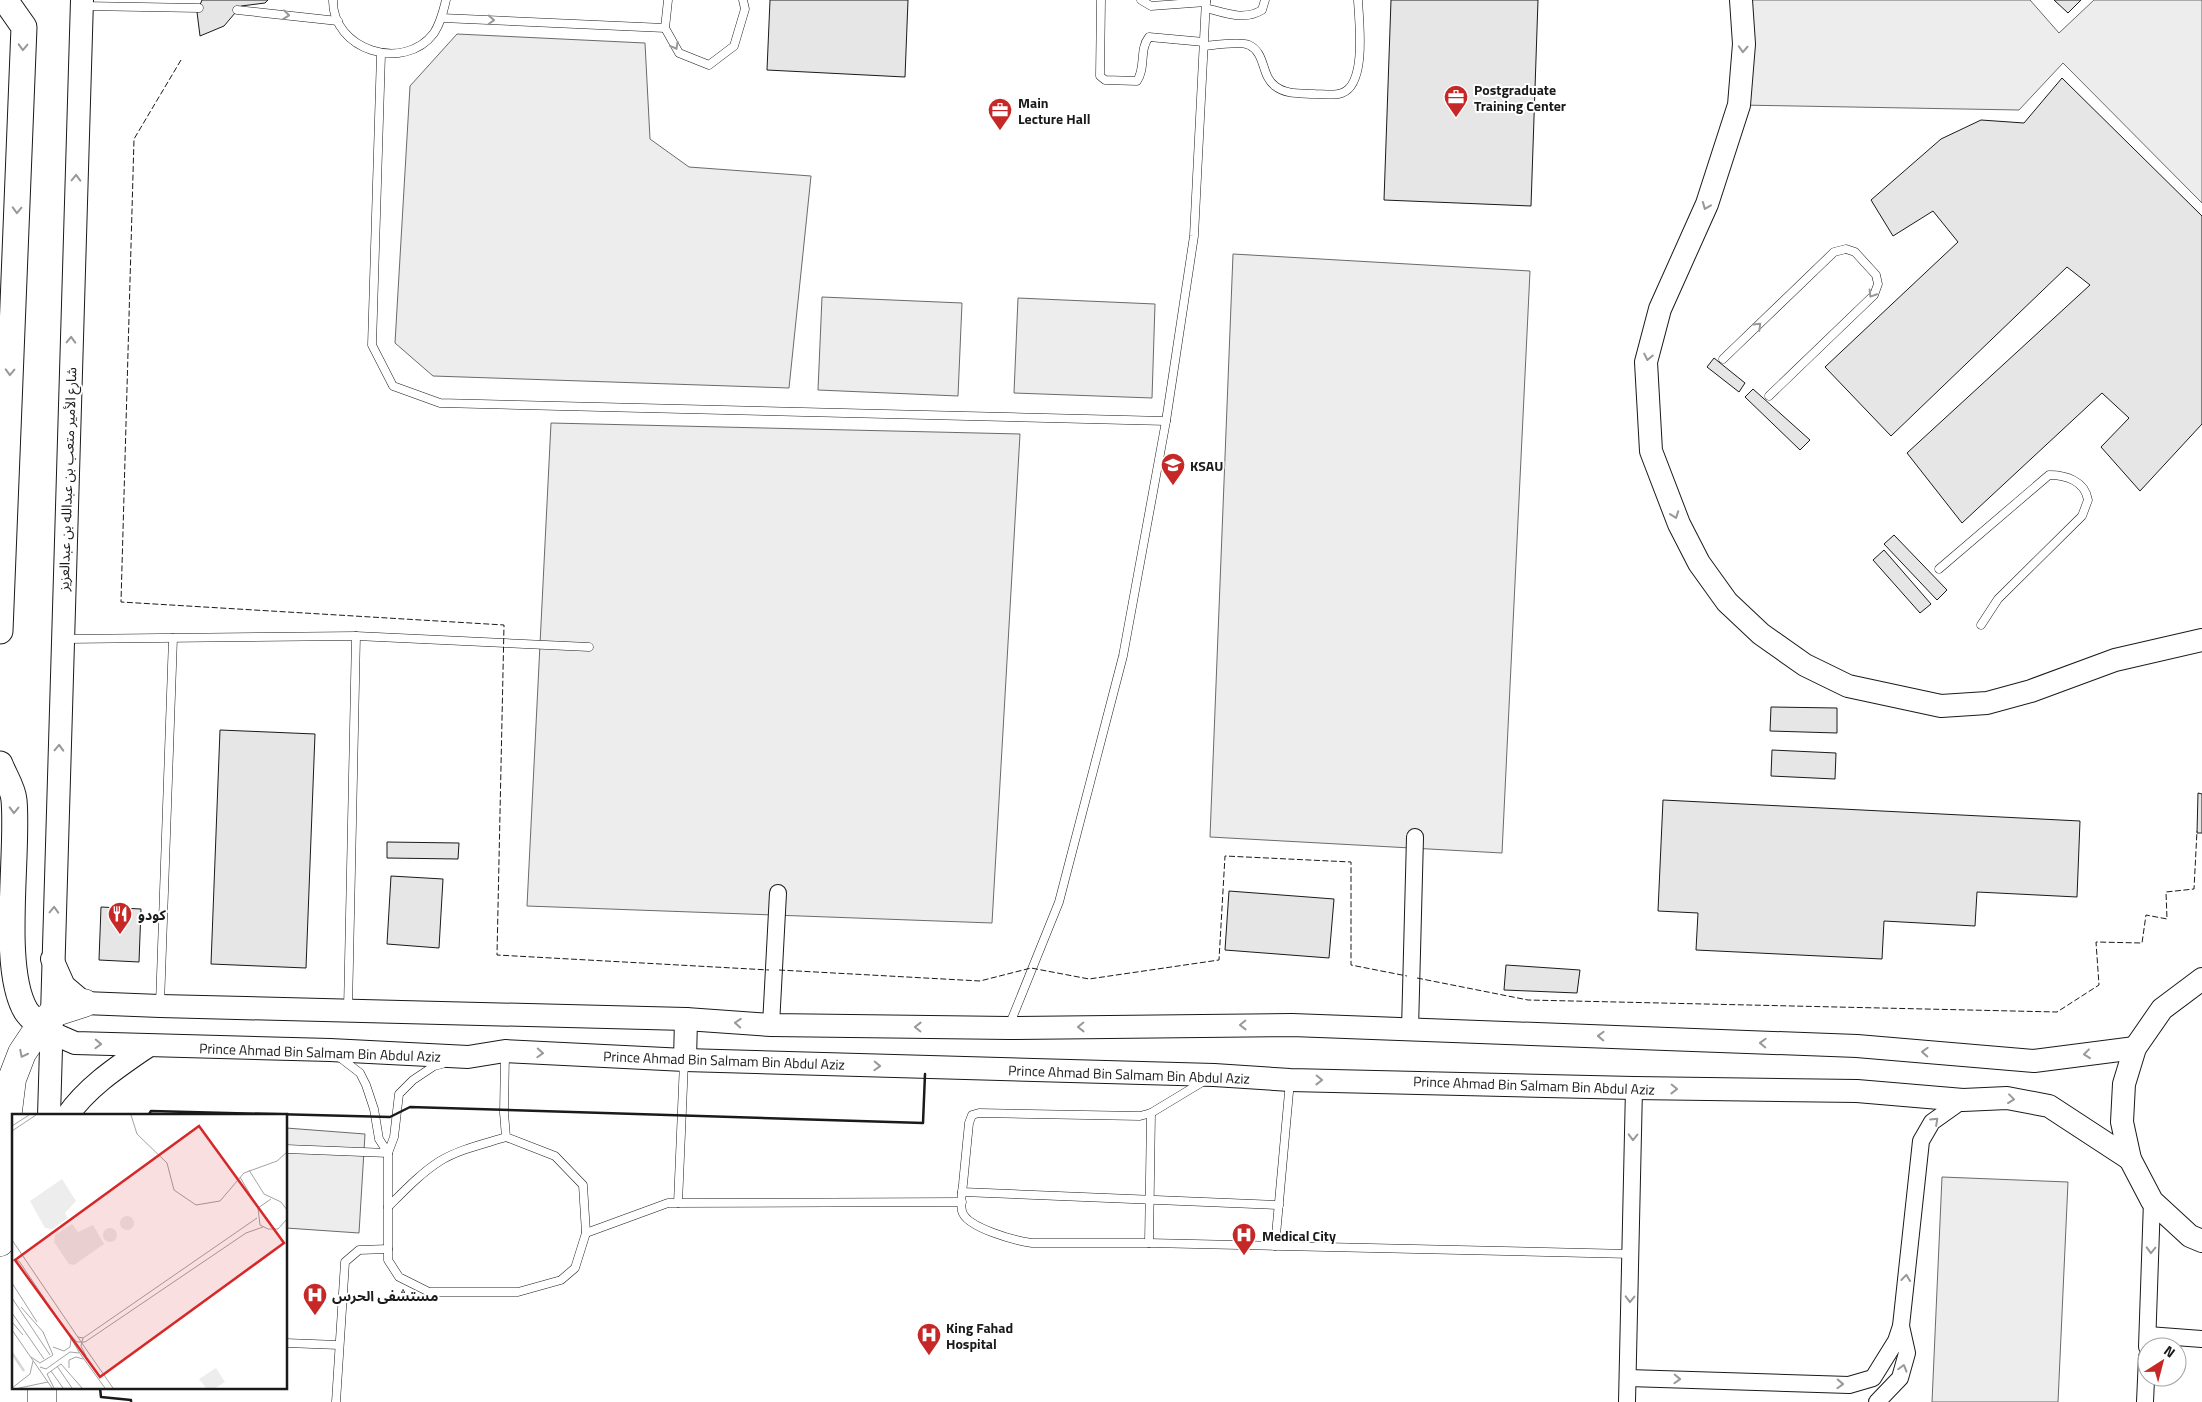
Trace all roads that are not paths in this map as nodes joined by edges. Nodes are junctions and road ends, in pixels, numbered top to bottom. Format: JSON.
{"nodes":[{"id":1,"x":5,"y":0,"type":"edge"},
{"id":2,"x":333,"y":0,"type":"edge"},
{"id":3,"x":446,"y":0,"type":"edge"},
{"id":4,"x":668,"y":0,"type":"edge"},
{"id":5,"x":743,"y":0,"type":"edge"},
{"id":6,"x":1101,"y":0,"type":"edge"},
{"id":7,"x":1141,"y":0,"type":"edge"},
{"id":8,"x":1265,"y":0,"type":"edge"},
{"id":9,"x":1358,"y":0,"type":"edge"},
{"id":10,"x":1741,"y":0,"type":"edge"},
{"id":11,"x":82,"y":3,"type":"edge"},
{"id":12,"x":1206,"y":3,"type":"edge"},
{"id":13,"x":198,"y":8,"type":"dead end"},
{"id":14,"x":237,"y":10,"type":"dead end"},
{"id":15,"x":442,"y":18,"type":"junction"},
{"id":16,"x":338,"y":21,"type":"junction"},
{"id":17,"x":665,"y":28,"type":"junction"},
{"id":18,"x":1204,"y":44,"type":"junction"},
{"id":19,"x":382,"y":54,"type":"junction"},
{"id":20,"x":1723,"y":359,"type":"dead end"},
{"id":21,"x":1769,"y":396,"type":"dead end"},
{"id":22,"x":1166,"y":421,"type":"junction"},
{"id":23,"x":1939,"y":569,"type":"dead end"},
{"id":24,"x":1981,"y":625,"type":"dead end"},
{"id":25,"x":0,"y":631,"type":"edge"},
{"id":26,"x":356,"y":636,"type":"junction"},
{"id":27,"x":173,"y":638,"type":"junction"},
{"id":28,"x":62,"y":639,"type":"junction"},
{"id":29,"x":2202,"y":640,"type":"edge"},
{"id":30,"x":589,"y":647,"type":"dead end"},
{"id":31,"x":0,"y":764,"type":"edge"},
{"id":32,"x":1414,"y":837,"type":"dead end"},
{"id":33,"x":778,"y":893,"type":"dead end"},
{"id":34,"x":52,"y":959,"type":"junction"},
{"id":35,"x":2201,"y":978,"type":"edge"},
{"id":36,"x":84,"y":1003,"type":"junction"},
{"id":37,"x":160,"y":1006,"type":"junction"},
{"id":38,"x":348,"y":1010,"type":"junction"},
{"id":39,"x":686,"y":1019,"type":"junction"},
{"id":40,"x":48,"y":1024,"type":"junction"},
{"id":41,"x":770,"y":1025,"type":"junction"},
{"id":42,"x":1009,"y":1028,"type":"junction"},
{"id":43,"x":1410,"y":1029,"type":"junction"},
{"id":44,"x":148,"y":1046,"type":"junction"},
{"id":45,"x":2135,"y":1048,"type":"junction"},
{"id":46,"x":330,"y":1050,"type":"junction"},
{"id":47,"x":505,"y":1051,"type":"junction"},
{"id":48,"x":468,"y":1057,"type":"junction"},
{"id":49,"x":685,"y":1060,"type":"junction"},
{"id":50,"x":1214,"y":1075,"type":"junction"},
{"id":51,"x":1290,"y":1080,"type":"junction"},
{"id":52,"x":1634,"y":1088,"type":"junction"},
{"id":53,"x":1963,"y":1100,"type":"junction"},
{"id":54,"x":1150,"y":1113,"type":"junction"},
{"id":55,"x":48,"y":1114,"type":"edge"},
{"id":56,"x":68,"y":1114,"type":"edge"},
{"id":57,"x":506,"y":1137,"type":"junction"},
{"id":58,"x":288,"y":1149,"type":"edge"},
{"id":59,"x":388,"y":1153,"type":"junction"},
{"id":60,"x":2130,"y":1160,"type":"junction"},
{"id":61,"x":962,"y":1192,"type":"junction"},
{"id":62,"x":1149,"y":1201,"type":"junction"},
{"id":63,"x":2152,"y":1201,"type":"junction"},
{"id":64,"x":962,"y":1202,"type":"junction"},
{"id":65,"x":678,"y":1203,"type":"junction"},
{"id":66,"x":1279,"y":1205,"type":"junction"},
{"id":67,"x":388,"y":1207,"type":"junction"},
{"id":68,"x":586,"y":1233,"type":"junction"},
{"id":69,"x":2202,"y":1241,"type":"edge"},
{"id":70,"x":0,"y":1242,"type":"edge"},
{"id":71,"x":1149,"y":1243,"type":"junction"},
{"id":72,"x":1275,"y":1246,"type":"junction"},
{"id":73,"x":388,"y":1250,"type":"junction"},
{"id":74,"x":1631,"y":1254,"type":"junction"},
{"id":75,"x":1901,"y":1326,"type":"junction"},
{"id":76,"x":2148,"y":1337,"type":"edge"},
{"id":77,"x":2202,"y":1339,"type":"edge"},
{"id":78,"x":2187,"y":1340,"type":"edge"},
{"id":79,"x":288,"y":1344,"type":"edge"},
{"id":80,"x":339,"y":1345,"type":"junction"},
{"id":81,"x":1628,"y":1378,"type":"junction"},
{"id":82,"x":2146,"y":1387,"type":"edge"},
{"id":83,"x":336,"y":1402,"type":"edge"},
{"id":84,"x":1627,"y":1402,"type":"edge"},
{"id":85,"x":1877,"y":1402,"type":"edge"},
{"id":86,"x":2145,"y":1402,"type":"edge"}],
"edges":[{"from":1,"to":25,"type":"main road","one_way":true},
{"from":2,"to":16,"type":"lane"},
{"from":3,"to":15,"type":"lane"},
{"from":4,"to":17,"type":"lane"},
{"from":17,"to":5,"type":"lane","one_way":true},
{"from":6,"to":18,"type":"lane"},
{"from":7,"to":12,"type":"lane"},
{"from":8,"to":12,"type":"lane"},
{"from":9,"to":18,"type":"lane"},
{"from":10,"to":29,"type":"main road","one_way":true},
{"from":11,"to":13,"type":"lane"},
{"from":28,"to":11,"type":"main road","name":"شارع الأمير متعب بن عبدالله بن عبدالعزيز","one_way":true},
{"from":12,"to":18,"type":"lane"},
{"from":14,"to":16,"type":"lane","one_way":true},
{"from":15,"to":17,"type":"lane","one_way":true},
{"from":15,"to":19,"type":"lane"},
{"from":16,"to":19,"type":"lane"},
{"from":18,"to":22,"type":"lane"},
{"from":19,"to":22,"type":"lane"},
{"from":20,"to":21,"type":"lane","one_way":true},
{"from":22,"to":42,"type":"lane"},
{"from":23,"to":24,"type":"lane"},
{"from":26,"to":27,"type":"lane"},
{"from":26,"to":30,"type":"lane"},
{"from":26,"to":38,"type":"lane"},
{"from":27,"to":28,"type":"lane"},
{"from":27,"to":37,"type":"lane"},
{"from":34,"to":28,"type":"main road","name":"شارع الأمير متعب بن عبدالله بن عبدالعزيز","one_way":true},
{"from":31,"to":40,"type":"main road","one_way":true},
{"from":32,"to":43,"type":"street"},
{"from":33,"to":41,"type":"street"},
{"from":34,"to":36,"type":"main road"},
{"from":34,"to":40,"type":"main road","name":"شارع الأمير متعب بن عبدالله بن عبدالعزيز"},
{"from":35,"to":45,"type":"main road"},
{"from":36,"to":37,"type":"main road"},
{"from":36,"to":40,"type":"highway"},
{"from":37,"to":38,"type":"main road"},
{"from":38,"to":39,"type":"main road"},
{"from":41,"to":39,"type":"main road","one_way":true},
{"from":39,"to":49,"type":"main road"},
{"from":40,"to":44,"type":"main road","name":"Prince Ahmad Bin Salmam Bin Abdul Aziz","one_way":true},
{"from":40,"to":55,"type":"main road","name":"شارع الأمير متعب بن عبدالله بن عبدالعزيز"},
{"from":40,"to":70,"type":"highway","one_way":true},
{"from":42,"to":41,"type":"main road","one_way":true},
{"from":43,"to":42,"type":"main road","one_way":true},
{"from":45,"to":43,"type":"main road","one_way":true},
{"from":44,"to":46,"type":"main road","name":"Prince Ahmad Bin Salmam Bin Abdul Aziz"},
{"from":44,"to":56,"type":"main road"},
{"from":45,"to":60,"type":"main road"},
{"from":46,"to":48,"type":"main road","name":"Prince Ahmad Bin Salmam Bin Abdul Aziz"},
{"from":46,"to":59,"type":"lane"},
{"from":47,"to":48,"type":"main road","name":"Prince Ahmad Bin Salmam Bin Abdul Aziz"},
{"from":47,"to":49,"type":"main road","name":"Prince Ahmad Bin Salmam Bin Abdul Aziz","one_way":true},
{"from":47,"to":57,"type":"lane"},
{"from":48,"to":59,"type":"lane"},
{"from":49,"to":50,"type":"main road","name":"Prince Ahmad Bin Salmam Bin Abdul Aziz","one_way":true},
{"from":49,"to":65,"type":"lane"},
{"from":50,"to":51,"type":"main road","name":"Prince Ahmad Bin Salmam Bin Abdul Aziz"},
{"from":50,"to":54,"type":"lane"},
{"from":51,"to":52,"type":"main road","name":"Prince Ahmad Bin Salmam Bin Abdul Aziz","one_way":true},
{"from":51,"to":66,"type":"lane"},
{"from":52,"to":53,"type":"main road","name":"Prince Ahmad Bin Salmam Bin Abdul Aziz","one_way":true},
{"from":52,"to":74,"type":"street","one_way":true},
{"from":53,"to":60,"type":"main road","name":"Prince Ahmad Bin Salmam Bin Abdul Aziz","one_way":true},
{"from":75,"to":53,"type":"street","one_way":true},
{"from":54,"to":61,"type":"lane"},
{"from":54,"to":62,"type":"lane"},
{"from":57,"to":67,"type":"lane"},
{"from":57,"to":68,"type":"lane"},
{"from":58,"to":59,"type":"lane"},
{"from":59,"to":67,"type":"lane"},
{"from":60,"to":63,"type":"main road"},
{"from":61,"to":62,"type":"lane"},
{"from":61,"to":64,"type":"lane"},
{"from":62,"to":66,"type":"lane"},
{"from":62,"to":71,"type":"lane"},
{"from":63,"to":69,"type":"main road"},
{"from":63,"to":76,"type":"street","one_way":true},
{"from":64,"to":65,"type":"lane"},
{"from":64,"to":71,"type":"lane"},
{"from":65,"to":68,"type":"lane"},
{"from":66,"to":72,"type":"lane"},
{"from":67,"to":73,"type":"lane"},
{"from":68,"to":73,"type":"lane"},
{"from":71,"to":72,"type":"lane"},
{"from":72,"to":74,"type":"lane"},
{"from":73,"to":80,"type":"lane"},
{"from":74,"to":81,"type":"street","one_way":true},
{"from":81,"to":75,"type":"street","one_way":true},
{"from":85,"to":75,"type":"street","one_way":true},
{"from":77,"to":78,"type":"street"},
{"from":79,"to":80,"type":"lane"},
{"from":80,"to":83,"type":"lane"},
{"from":81,"to":84,"type":"street"},
{"from":82,"to":86,"type":"street"}]}
